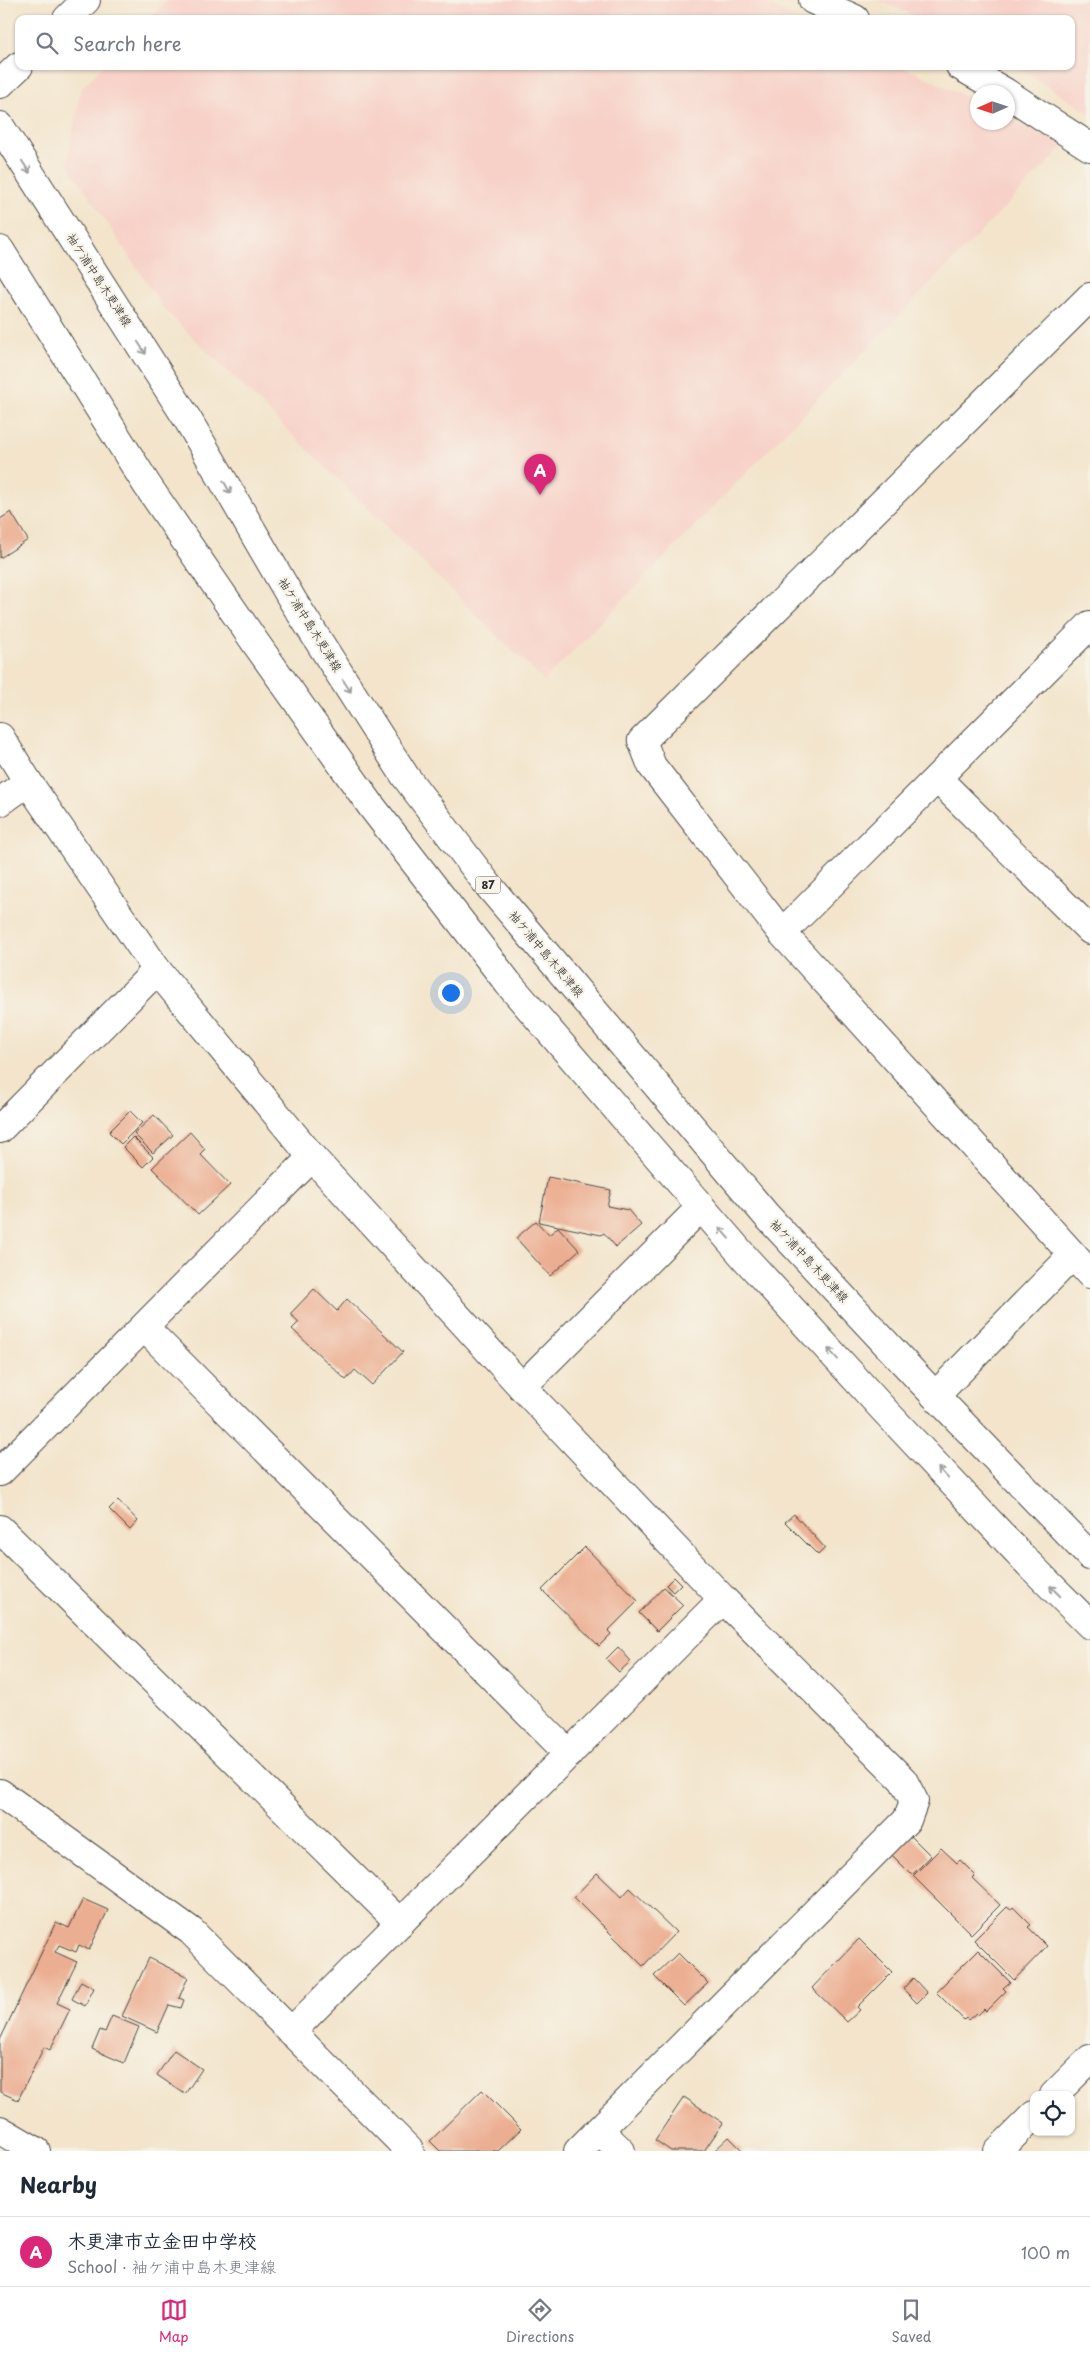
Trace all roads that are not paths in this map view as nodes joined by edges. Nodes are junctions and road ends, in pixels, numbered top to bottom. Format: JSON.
{"nodes":[{"id":1,"x":86,"y":0,"type":"edge"},
{"id":2,"x":813,"y":0,"type":"edge"},
{"id":3,"x":71,"y":15,"type":"edge"},
{"id":4,"x":846,"y":15,"type":"edge"},
{"id":5,"x":15,"y":70,"type":"edge"},
{"id":6,"x":967,"y":70,"type":"edge"},
{"id":7,"x":0,"y":84,"type":"edge"},
{"id":8,"x":992,"y":85,"type":"edge"},
{"id":9,"x":1015,"y":99,"type":"edge"},
{"id":10,"x":0,"y":126,"type":"edge"},
{"id":11,"x":1090,"y":147,"type":"edge"},
{"id":12,"x":0,"y":250,"type":"edge"},
{"id":13,"x":1090,"y":297,"type":"edge"},
{"id":14,"x":1090,"y":625,"type":"edge"},
{"id":15,"x":0,"y":737,"type":"edge"},
{"id":16,"x":938,"y":779,"type":"junction"},
{"id":17,"x":28,"y":782,"type":"junction"},
{"id":18,"x":0,"y":802,"type":"edge"},
{"id":19,"x":1090,"y":930,"type":"edge"},
{"id":20,"x":782,"y":933,"type":"junction"},
{"id":21,"x":157,"y":970,"type":"junction"},
{"id":22,"x":0,"y":1129,"type":"edge"},
{"id":23,"x":312,"y":1157,"type":"junction"},
{"id":24,"x":702,"y":1207,"type":"junction"},
{"id":25,"x":1081,"y":1265,"type":"edge"},
{"id":26,"x":145,"y":1328,"type":"junction"},
{"id":27,"x":522,"y":1387,"type":"junction"},
{"id":28,"x":935,"y":1396,"type":"junction"},
{"id":29,"x":0,"y":1472,"type":"edge"},
{"id":30,"x":0,"y":1529,"type":"edge"},
{"id":31,"x":1090,"y":1556,"type":"edge"},
{"id":32,"x":723,"y":1599,"type":"junction"},
{"id":33,"x":1090,"y":1625,"type":"edge"},
{"id":34,"x":569,"y":1754,"type":"junction"},
{"id":35,"x":0,"y":1794,"type":"edge"},
{"id":36,"x":400,"y":1924,"type":"junction"},
{"id":37,"x":291,"y":2032,"type":"junction"},
{"id":38,"x":1090,"y":2059,"type":"edge"},
{"id":39,"x":1058,"y":2091,"type":"edge"},
{"id":40,"x":1030,"y":2119,"type":"edge"},
{"id":41,"x":0,"y":2130,"type":"edge"},
{"id":42,"x":600,"y":2130,"type":"junction"},
{"id":43,"x":36,"y":2151,"type":"edge"},
{"id":44,"x":410,"y":2151,"type":"edge"},
{"id":45,"x":578,"y":2151,"type":"edge"},
{"id":46,"x":620,"y":2151,"type":"edge"},
{"id":47,"x":998,"y":2151,"type":"edge"}],
"edges":[{"from":1,"to":3,"type":"street"},
{"from":2,"to":4,"type":"street"},
{"from":5,"to":7,"type":"street"},
{"from":6,"to":8,"type":"street"},
{"from":9,"to":11,"type":"street"},
{"from":10,"to":28,"type":"street","name":"袖ケ浦中島木更津線","number":"87","one_way":true},
{"from":12,"to":24,"type":"street"},
{"from":13,"to":20,"type":"street"},
{"from":14,"to":16,"type":"street"},
{"from":15,"to":17,"type":"street"},
{"from":16,"to":19,"type":"street"},
{"from":16,"to":20,"type":"street"},
{"from":17,"to":18,"type":"street"},
{"from":17,"to":21,"type":"street"},
{"from":20,"to":25,"type":"street"},
{"from":21,"to":22,"type":"street"},
{"from":21,"to":23,"type":"street"},
{"from":23,"to":26,"type":"street"},
{"from":23,"to":27,"type":"street"},
{"from":24,"to":27,"type":"street"},
{"from":33,"to":24,"type":"street","one_way":true},
{"from":25,"to":28,"type":"street"},
{"from":26,"to":29,"type":"street"},
{"from":26,"to":34,"type":"street"},
{"from":27,"to":32,"type":"street"},
{"from":28,"to":31,"type":"street","name":"袖ケ浦中島木更津線","number":"87"},
{"from":30,"to":36,"type":"street"},
{"from":32,"to":34,"type":"street"},
{"from":32,"to":42,"type":"street"},
{"from":34,"to":36,"type":"street"},
{"from":35,"to":37,"type":"street"},
{"from":36,"to":37,"type":"street"},
{"from":37,"to":44,"type":"street"},
{"from":38,"to":39,"type":"street"},
{"from":40,"to":47,"type":"street"},
{"from":41,"to":43,"type":"street"},
{"from":42,"to":45,"type":"street"},
{"from":42,"to":46,"type":"street"}]}
